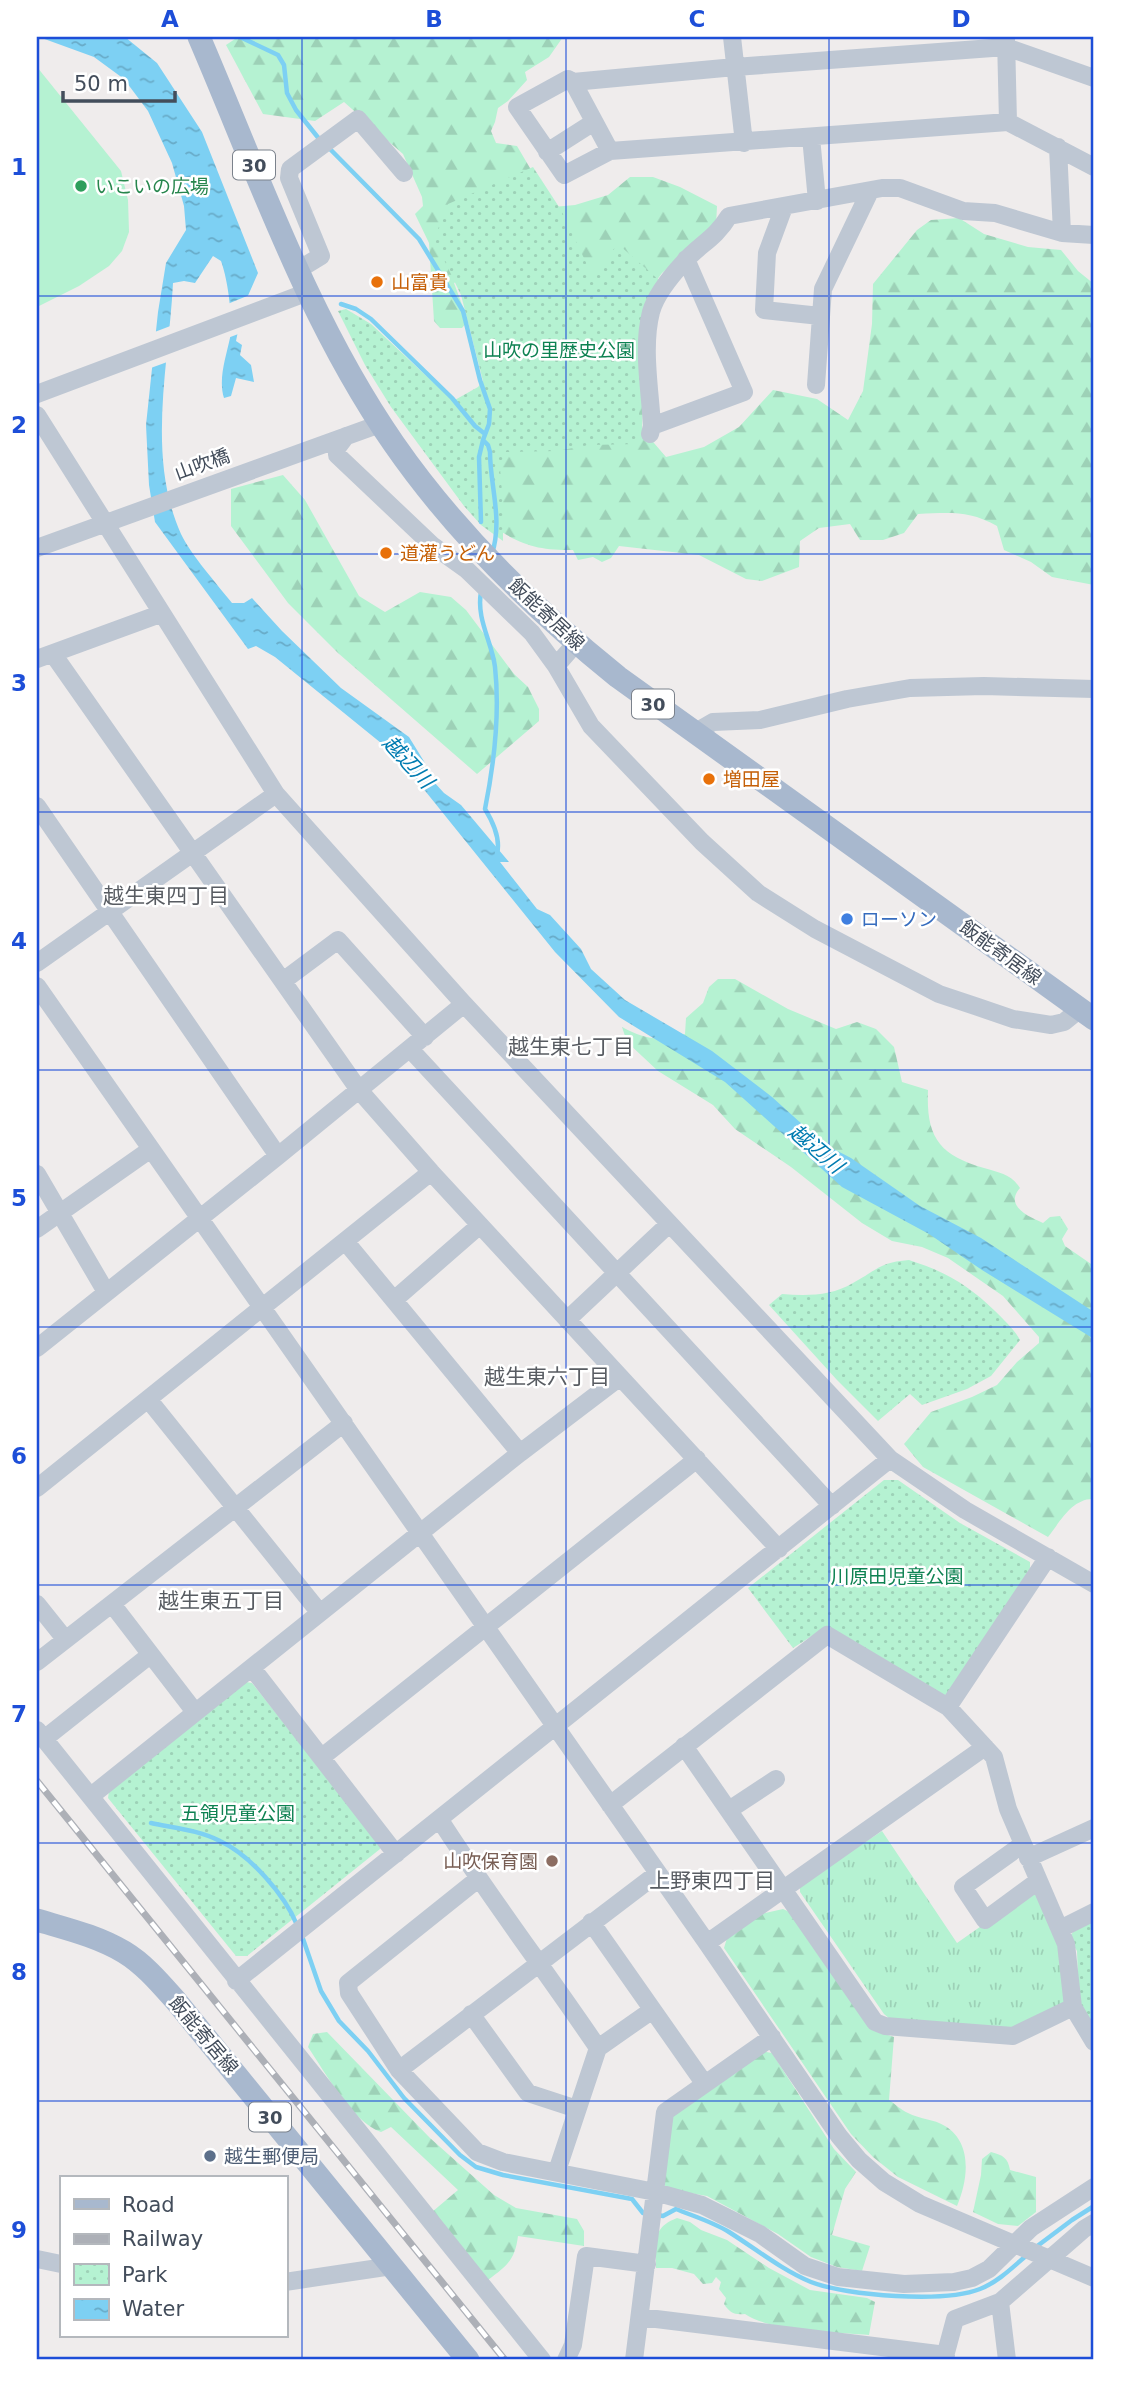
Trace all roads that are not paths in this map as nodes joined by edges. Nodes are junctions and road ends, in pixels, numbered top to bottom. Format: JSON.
{"nodes":[{"id":1,"x":199,"y":37,"type":"edge"},
{"id":2,"x":732,"y":37,"type":"edge"},
{"id":3,"x":1006,"y":42,"type":"edge"},
{"id":4,"x":735,"y":68,"type":"junction"},
{"id":5,"x":1094,"y":78,"type":"edge"},
{"id":6,"x":573,"y":82,"type":"junction"},
{"id":7,"x":594,"y":122,"type":"junction"},
{"id":8,"x":1008,"y":122,"type":"junction"},
{"id":9,"x":811,"y":137,"type":"junction"},
{"id":10,"x":744,"y":143,"type":"junction"},
{"id":11,"x":1058,"y":147,"type":"junction"},
{"id":12,"x":610,"y":151,"type":"junction"},
{"id":13,"x":547,"y":152,"type":"junction"},
{"id":14,"x":1094,"y":167,"type":"edge"},
{"id":15,"x":404,"y":173,"type":"dead end"},
{"id":16,"x":870,"y":191,"type":"junction"},
{"id":17,"x":817,"y":201,"type":"junction"},
{"id":18,"x":784,"y":207,"type":"junction"},
{"id":19,"x":1062,"y":233,"type":"junction"},
{"id":20,"x":1094,"y":235,"type":"edge"},
{"id":21,"x":687,"y":259,"type":"junction"},
{"id":22,"x":298,"y":270,"type":"junction"},
{"id":23,"x":308,"y":292,"type":"junction"},
{"id":24,"x":820,"y":316,"type":"junction"},
{"id":25,"x":816,"y":385,"type":"dead end"},
{"id":26,"x":42,"y":391,"type":"edge"},
{"id":27,"x":37,"y":415,"type":"edge"},
{"id":28,"x":380,"y":424,"type":"junction"},
{"id":29,"x":345,"y":436,"type":"junction"},
{"id":30,"x":104,"y":522,"type":"junction"},
{"id":31,"x":37,"y":548,"type":"edge"},
{"id":32,"x":160,"y":614,"type":"junction"},
{"id":33,"x":576,"y":643,"type":"junction"},
{"id":34,"x":45,"y":656,"type":"edge"},
{"id":35,"x":556,"y":666,"type":"junction"},
{"id":36,"x":1094,"y":689,"type":"edge"},
{"id":37,"x":694,"y":733,"type":"junction"},
{"id":38,"x":276,"y":794,"type":"junction"},
{"id":39,"x":37,"y":806,"type":"edge"},
{"id":40,"x":193,"y":852,"type":"junction"},
{"id":41,"x":110,"y":911,"type":"junction"},
{"id":42,"x":37,"y":963,"type":"edge"},
{"id":43,"x":283,"y":981,"type":"junction"},
{"id":44,"x":37,"y":986,"type":"edge"},
{"id":45,"x":464,"y":1004,"type":"junction"},
{"id":46,"x":1087,"y":1014,"type":"edge"},
{"id":47,"x":425,"y":1037,"type":"junction"},
{"id":48,"x":410,"y":1049,"type":"junction"},
{"id":49,"x":359,"y":1090,"type":"junction"},
{"id":50,"x":151,"y":1149,"type":"junction"},
{"id":51,"x":278,"y":1156,"type":"junction"},
{"id":52,"x":431,"y":1172,"type":"junction"},
{"id":53,"x":37,"y":1174,"type":"edge"},
{"id":54,"x":60,"y":1213,"type":"junction"},
{"id":55,"x":198,"y":1218,"type":"junction"},
{"id":56,"x":669,"y":1224,"type":"junction"},
{"id":57,"x":480,"y":1225,"type":"junction"},
{"id":58,"x":37,"y":1229,"type":"edge"},
{"id":59,"x":345,"y":1241,"type":"junction"},
{"id":60,"x":617,"y":1274,"type":"junction"},
{"id":61,"x":106,"y":1292,"type":"junction"},
{"id":62,"x":394,"y":1300,"type":"junction"},
{"id":63,"x":262,"y":1308,"type":"junction"},
{"id":64,"x":567,"y":1320,"type":"junction"},
{"id":65,"x":37,"y":1348,"type":"edge"},
{"id":66,"x":620,"y":1377,"type":"junction"},
{"id":67,"x":148,"y":1399,"type":"junction"},
{"id":68,"x":344,"y":1423,"type":"junction"},
{"id":69,"x":520,"y":1453,"type":"junction"},
{"id":70,"x":697,"y":1459,"type":"junction"},
{"id":71,"x":890,"y":1459,"type":"junction"},
{"id":72,"x":37,"y":1488,"type":"edge"},
{"id":73,"x":832,"y":1506,"type":"junction"},
{"id":74,"x":234,"y":1507,"type":"junction"},
{"id":75,"x":421,"y":1532,"type":"junction"},
{"id":76,"x":779,"y":1549,"type":"junction"},
{"id":77,"x":1048,"y":1557,"type":"junction"},
{"id":78,"x":1094,"y":1584,"type":"edge"},
{"id":79,"x":37,"y":1604,"type":"edge"},
{"id":80,"x":112,"y":1604,"type":"junction"},
{"id":81,"x":320,"y":1613,"type":"junction"},
{"id":82,"x":484,"y":1626,"type":"junction"},
{"id":83,"x":65,"y":1639,"type":"junction"},
{"id":84,"x":150,"y":1655,"type":"junction"},
{"id":85,"x":37,"y":1662,"type":"edge"},
{"id":86,"x":252,"y":1668,"type":"junction"},
{"id":87,"x":948,"y":1707,"type":"junction"},
{"id":88,"x":195,"y":1712,"type":"junction"},
{"id":89,"x":555,"y":1727,"type":"junction"},
{"id":90,"x":41,"y":1734,"type":"edge"},
{"id":91,"x":684,"y":1746,"type":"junction"},
{"id":92,"x":985,"y":1747,"type":"junction"},
{"id":93,"x":322,"y":1757,"type":"junction"},
{"id":94,"x":776,"y":1779,"type":"dead end"},
{"id":95,"x":91,"y":1796,"type":"junction"},
{"id":96,"x":610,"y":1805,"type":"junction"},
{"id":97,"x":729,"y":1810,"type":"junction"},
{"id":98,"x":440,"y":1820,"type":"junction"},
{"id":99,"x":1094,"y":1828,"type":"edge"},
{"id":100,"x":1026,"y":1851,"type":"junction"},
{"id":101,"x":396,"y":1854,"type":"junction"},
{"id":102,"x":658,"y":1873,"type":"junction"},
{"id":103,"x":478,"y":1879,"type":"junction"},
{"id":104,"x":1038,"y":1881,"type":"junction"},
{"id":105,"x":784,"y":1888,"type":"junction"},
{"id":106,"x":1094,"y":1912,"type":"edge"},
{"id":107,"x":37,"y":1920,"type":"edge"},
{"id":108,"x":591,"y":1922,"type":"junction"},
{"id":109,"x":1060,"y":1929,"type":"junction"},
{"id":110,"x":707,"y":1943,"type":"junction"},
{"id":111,"x":540,"y":1962,"type":"junction"},
{"id":112,"x":236,"y":1981,"type":"junction"},
{"id":113,"x":1073,"y":2007,"type":"junction"},
{"id":114,"x":651,"y":2011,"type":"junction"},
{"id":115,"x":471,"y":2014,"type":"junction"},
{"id":116,"x":772,"y":2037,"type":"junction"},
{"id":117,"x":1094,"y":2042,"type":"edge"},
{"id":118,"x":598,"y":2048,"type":"junction"},
{"id":119,"x":399,"y":2070,"type":"junction"},
{"id":120,"x":704,"y":2083,"type":"junction"},
{"id":121,"x":577,"y":2109,"type":"junction"},
{"id":122,"x":557,"y":2171,"type":"junction"},
{"id":123,"x":1094,"y":2187,"type":"edge"},
{"id":124,"x":654,"y":2198,"type":"junction"},
{"id":125,"x":1094,"y":2223,"type":"edge"},
{"id":126,"x":1020,"y":2246,"type":"junction"},
{"id":127,"x":1046,"y":2257,"type":"junction"},
{"id":128,"x":37,"y":2259,"type":"edge"},
{"id":129,"x":60,"y":2264,"type":"edge"},
{"id":130,"x":647,"y":2264,"type":"junction"},
{"id":131,"x":392,"y":2266,"type":"junction"},
{"id":132,"x":1094,"y":2278,"type":"edge"},
{"id":133,"x":287,"y":2282,"type":"edge"},
{"id":134,"x":1000,"y":2302,"type":"junction"},
{"id":135,"x":640,"y":2317,"type":"junction"},
{"id":136,"x":945,"y":2358,"type":"edge"},
{"id":137,"x":468,"y":2360,"type":"edge"},
{"id":138,"x":542,"y":2360,"type":"edge"},
{"id":139,"x":566,"y":2360,"type":"edge"},
{"id":140,"x":634,"y":2360,"type":"edge"},
{"id":141,"x":1007,"y":2360,"type":"edge"}],
"edges":[{"from":1,"to":22,"type":"main road","name":"飯能寄居線","number":"30"},
{"from":2,"to":4,"type":"street"},
{"from":3,"to":4,"type":"street"},
{"from":3,"to":5,"type":"street"},
{"from":3,"to":8,"type":"street"},
{"from":4,"to":6,"type":"street"},
{"from":4,"to":10,"type":"street"},
{"from":6,"to":7,"type":"street"},
{"from":6,"to":13,"type":"street"},
{"from":7,"to":12,"type":"street"},
{"from":7,"to":13,"type":"street"},
{"from":8,"to":9,"type":"street"},
{"from":8,"to":11,"type":"street"},
{"from":9,"to":10,"type":"street"},
{"from":9,"to":17,"type":"street"},
{"from":10,"to":12,"type":"street"},
{"from":11,"to":14,"type":"street"},
{"from":11,"to":19,"type":"street"},
{"from":12,"to":13,"type":"street"},
{"from":15,"to":22,"type":"street"},
{"from":16,"to":17,"type":"street"},
{"from":16,"to":19,"type":"street"},
{"from":16,"to":24,"type":"street"},
{"from":17,"to":18,"type":"street"},
{"from":18,"to":21,"type":"street"},
{"from":18,"to":24,"type":"street"},
{"from":19,"to":20,"type":"street"},
{"from":21,"to":21,"type":"street"},
{"from":22,"to":23,"type":"main road","name":"飯能寄居線","number":"30"},
{"from":23,"to":26,"type":"street"},
{"from":23,"to":28,"type":"main road","name":"飯能寄居線","number":"30"},
{"from":24,"to":25,"type":"street"},
{"from":27,"to":30,"type":"street"},
{"from":28,"to":29,"type":"street","name":"山吹橋"},
{"from":28,"to":33,"type":"main road","name":"飯能寄居線","number":"30"},
{"from":29,"to":30,"type":"street","name":"山吹橋"},
{"from":29,"to":35,"type":"street"},
{"from":30,"to":31,"type":"street","name":"山吹橋"},
{"from":30,"to":32,"type":"street"},
{"from":32,"to":34,"type":"street"},
{"from":32,"to":38,"type":"street"},
{"from":33,"to":35,"type":"street"},
{"from":33,"to":37,"type":"main road","name":"飯能寄居線","number":"30"},
{"from":34,"to":40,"type":"street"},
{"from":35,"to":46,"type":"street"},
{"from":36,"to":37,"type":"street"},
{"from":37,"to":46,"type":"main road","name":"飯能寄居線","number":"30"},
{"from":38,"to":40,"type":"street"},
{"from":38,"to":45,"type":"street"},
{"from":39,"to":41,"type":"street"},
{"from":40,"to":41,"type":"street"},
{"from":40,"to":43,"type":"street"},
{"from":41,"to":42,"type":"street"},
{"from":41,"to":51,"type":"street"},
{"from":43,"to":47,"type":"street"},
{"from":43,"to":49,"type":"street"},
{"from":44,"to":50,"type":"street"},
{"from":45,"to":47,"type":"street"},
{"from":45,"to":56,"type":"street"},
{"from":47,"to":48,"type":"street"},
{"from":48,"to":49,"type":"street"},
{"from":48,"to":60,"type":"street"},
{"from":49,"to":51,"type":"street"},
{"from":49,"to":52,"type":"street"},
{"from":50,"to":54,"type":"street"},
{"from":50,"to":55,"type":"street"},
{"from":51,"to":55,"type":"street"},
{"from":52,"to":57,"type":"street"},
{"from":52,"to":59,"type":"street"},
{"from":53,"to":54,"type":"street"},
{"from":54,"to":58,"type":"street"},
{"from":54,"to":61,"type":"street"},
{"from":55,"to":61,"type":"street"},
{"from":55,"to":63,"type":"street"},
{"from":56,"to":60,"type":"street"},
{"from":56,"to":71,"type":"street"},
{"from":57,"to":62,"type":"street"},
{"from":57,"to":64,"type":"street"},
{"from":59,"to":62,"type":"street"},
{"from":59,"to":63,"type":"street"},
{"from":60,"to":64,"type":"street"},
{"from":60,"to":73,"type":"street"},
{"from":61,"to":65,"type":"street"},
{"from":62,"to":69,"type":"street"},
{"from":63,"to":67,"type":"street"},
{"from":63,"to":68,"type":"street"},
{"from":64,"to":66,"type":"street"},
{"from":66,"to":69,"type":"street"},
{"from":66,"to":70,"type":"street"},
{"from":67,"to":72,"type":"street"},
{"from":67,"to":74,"type":"street"},
{"from":68,"to":74,"type":"street"},
{"from":68,"to":75,"type":"street"},
{"from":69,"to":75,"type":"street"},
{"from":70,"to":76,"type":"street"},
{"from":70,"to":82,"type":"street"},
{"from":71,"to":73,"type":"street"},
{"from":71,"to":77,"type":"street"},
{"from":73,"to":76,"type":"street"},
{"from":74,"to":80,"type":"street"},
{"from":74,"to":81,"type":"street"},
{"from":75,"to":81,"type":"street"},
{"from":75,"to":82,"type":"street"},
{"from":76,"to":89,"type":"street"},
{"from":77,"to":78,"type":"street"},
{"from":77,"to":87,"type":"street"},
{"from":79,"to":83,"type":"street"},
{"from":80,"to":83,"type":"street"},
{"from":80,"to":84,"type":"street"},
{"from":81,"to":86,"type":"street"},
{"from":82,"to":89,"type":"street"},
{"from":82,"to":93,"type":"street"},
{"from":83,"to":85,"type":"street"},
{"from":84,"to":88,"type":"street"},
{"from":84,"to":90,"type":"street"},
{"from":86,"to":88,"type":"street"},
{"from":86,"to":93,"type":"street"},
{"from":87,"to":91,"type":"street"},
{"from":87,"to":92,"type":"street"},
{"from":88,"to":95,"type":"street"},
{"from":89,"to":96,"type":"street"},
{"from":89,"to":98,"type":"street"},
{"from":90,"to":95,"type":"street"},
{"from":91,"to":96,"type":"street"},
{"from":91,"to":97,"type":"street"},
{"from":92,"to":100,"type":"street"},
{"from":92,"to":105,"type":"street"},
{"from":93,"to":101,"type":"street"},
{"from":94,"to":97,"type":"street"},
{"from":95,"to":112,"type":"street"},
{"from":96,"to":102,"type":"street"},
{"from":97,"to":105,"type":"street"},
{"from":98,"to":101,"type":"street"},
{"from":98,"to":103,"type":"street"},
{"from":99,"to":100,"type":"street"},
{"from":100,"to":104,"type":"street"},
{"from":100,"to":104,"type":"street"},
{"from":101,"to":112,"type":"street"},
{"from":102,"to":108,"type":"street"},
{"from":102,"to":110,"type":"street"},
{"from":103,"to":111,"type":"street"},
{"from":103,"to":119,"type":"street"},
{"from":104,"to":109,"type":"street"},
{"from":105,"to":110,"type":"street"},
{"from":105,"to":113,"type":"street"},
{"from":106,"to":109,"type":"street"},
{"from":107,"to":131,"type":"main road","name":"飯能寄居線","number":"30"},
{"from":108,"to":111,"type":"street"},
{"from":108,"to":114,"type":"street"},
{"from":109,"to":113,"type":"street"},
{"from":110,"to":116,"type":"street"},
{"from":111,"to":115,"type":"street"},
{"from":111,"to":118,"type":"street"},
{"from":112,"to":138,"type":"street"},
{"from":113,"to":117,"type":"street"},
{"from":114,"to":118,"type":"street"},
{"from":114,"to":120,"type":"street"},
{"from":115,"to":119,"type":"street"},
{"from":115,"to":121,"type":"street"},
{"from":116,"to":120,"type":"street"},
{"from":116,"to":126,"type":"street"},
{"from":118,"to":121,"type":"street"},
{"from":119,"to":122,"type":"street"},
{"from":120,"to":124,"type":"street"},
{"from":121,"to":122,"type":"street"},
{"from":122,"to":124,"type":"street"},
{"from":123,"to":126,"type":"street"},
{"from":124,"to":126,"type":"street"},
{"from":124,"to":130,"type":"street"},
{"from":125,"to":127,"type":"street"},
{"from":126,"to":127,"type":"street"},
{"from":127,"to":132,"type":"street"},
{"from":127,"to":134,"type":"street"},
{"from":128,"to":129,"type":"street"},
{"from":130,"to":135,"type":"street"},
{"from":130,"to":139,"type":"street"},
{"from":131,"to":133,"type":"street"},
{"from":131,"to":137,"type":"main road","name":"飯能寄居線","number":"30"},
{"from":134,"to":136,"type":"street"},
{"from":134,"to":141,"type":"street"},
{"from":135,"to":136,"type":"street"},
{"from":135,"to":140,"type":"street"}]}
